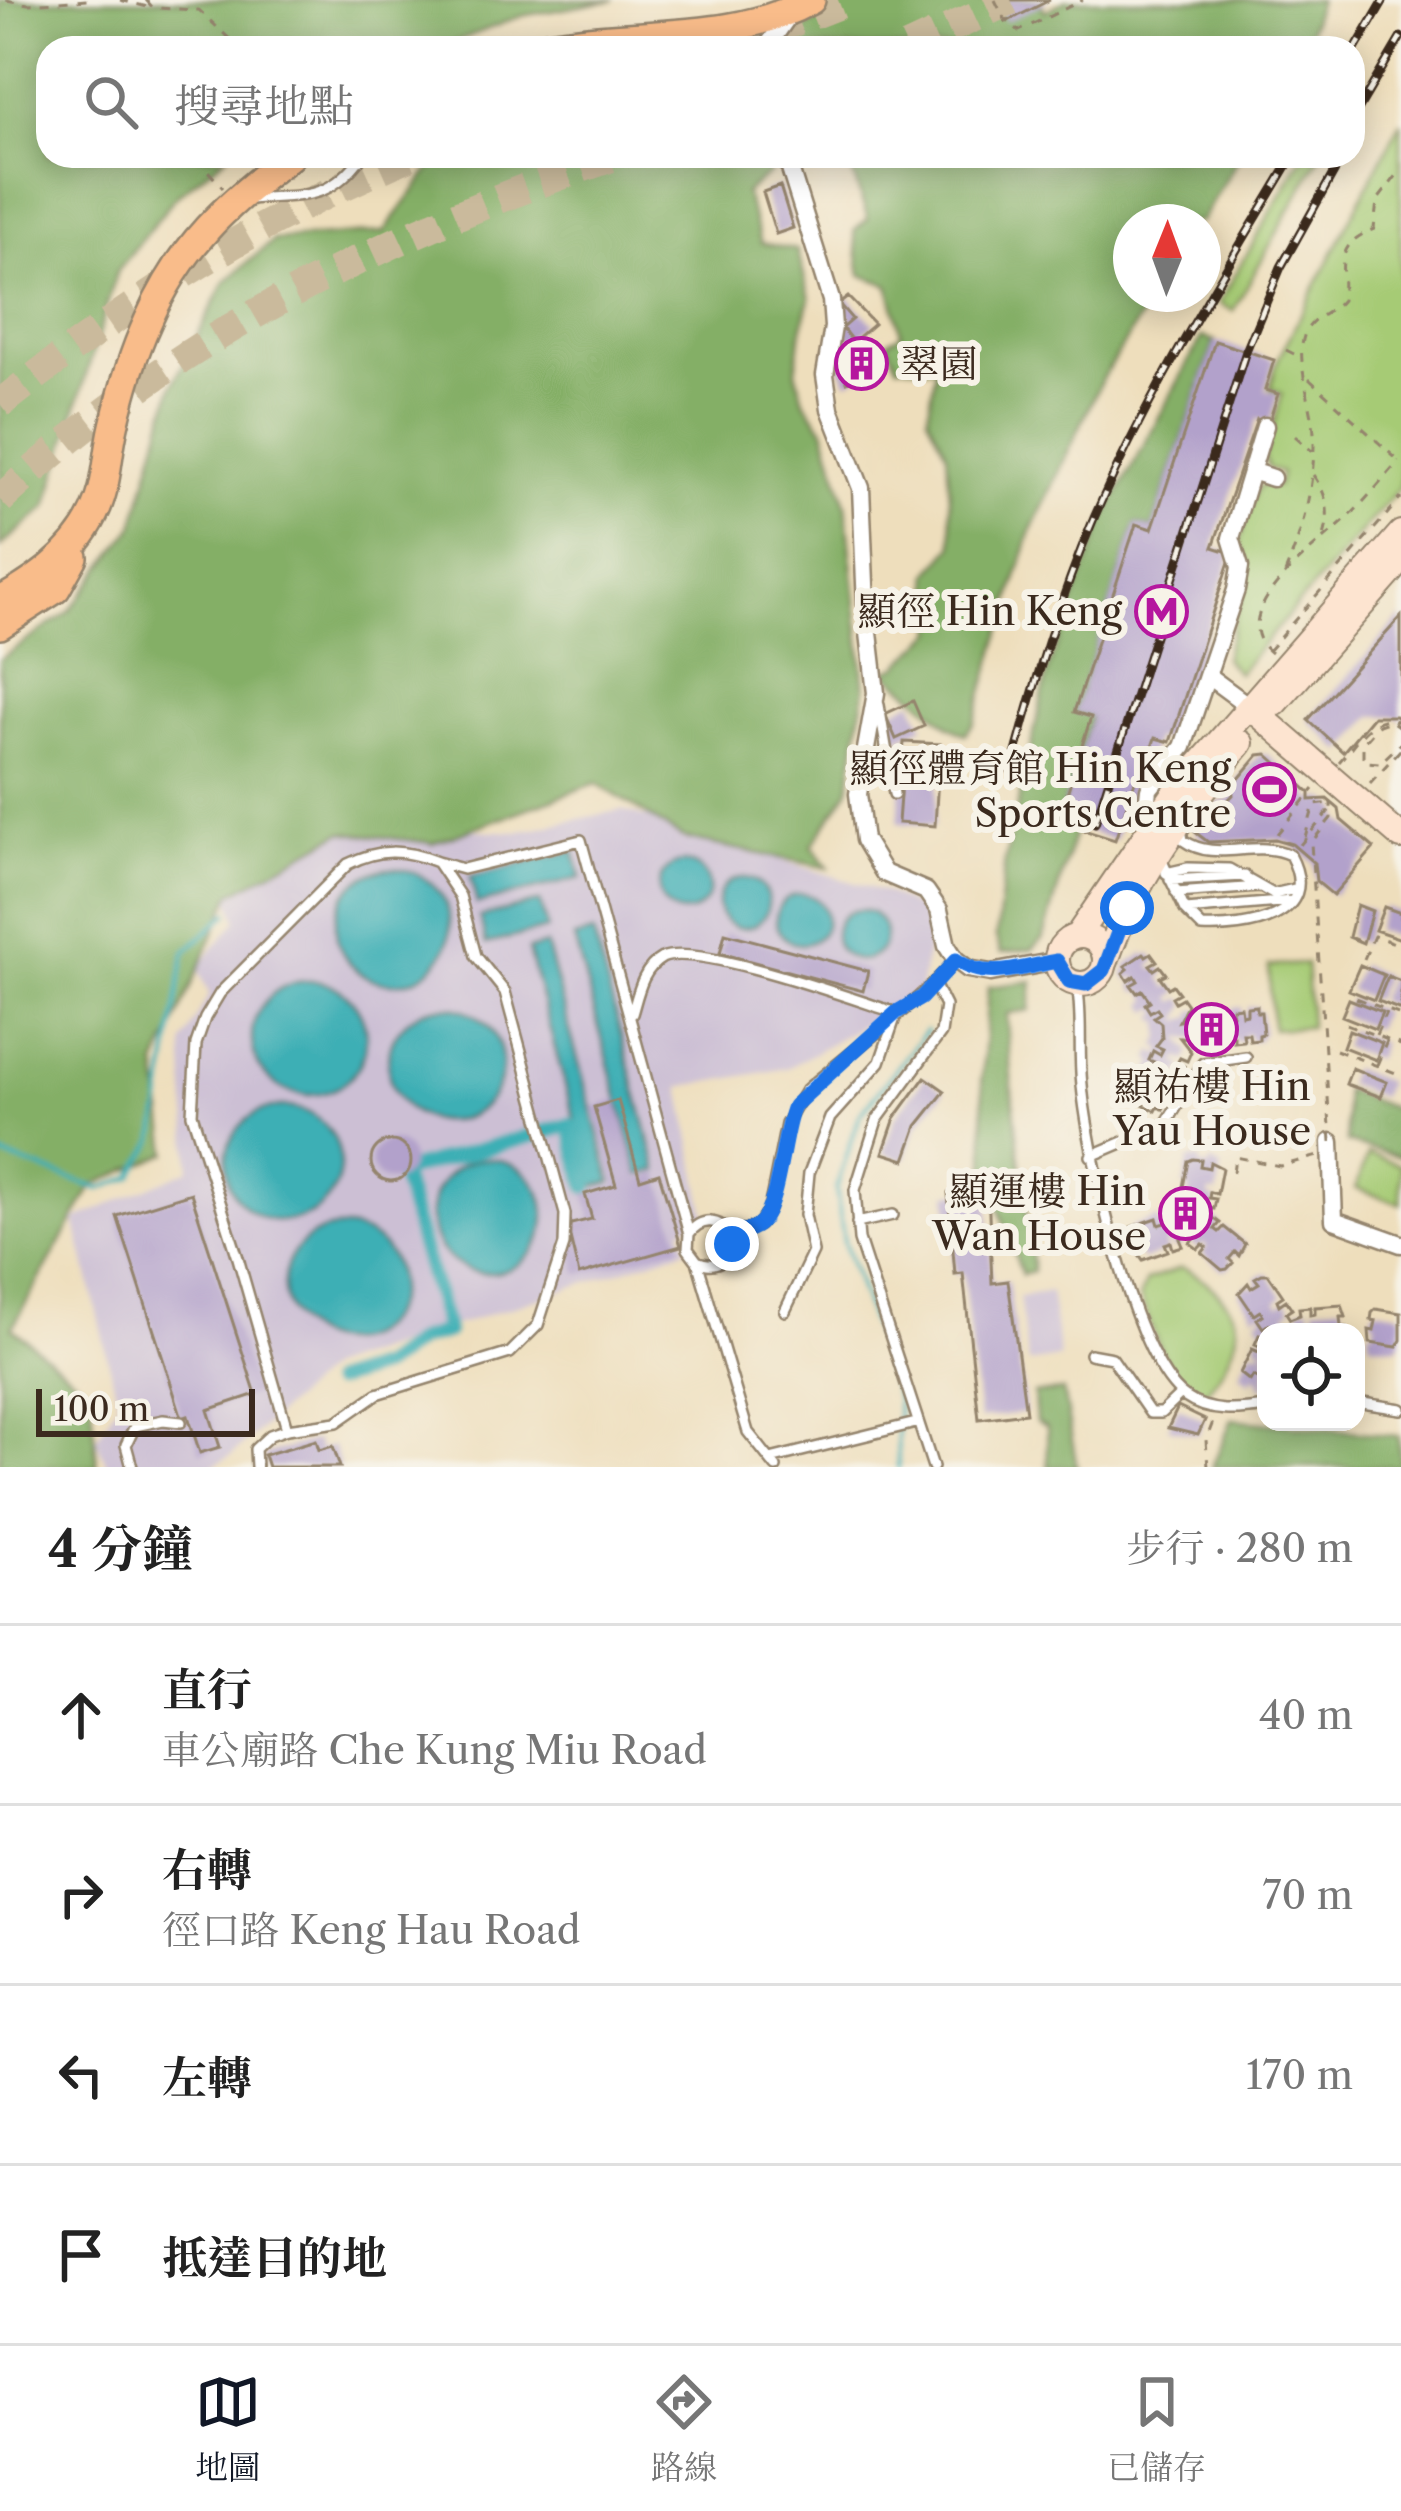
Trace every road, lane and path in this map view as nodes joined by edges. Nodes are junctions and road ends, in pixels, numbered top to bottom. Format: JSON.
{"nodes":[{"id":1,"x":6,"y":0,"type":"edge"},
{"id":2,"x":88,"y":0,"type":"edge"},
{"id":3,"x":120,"y":0,"type":"edge"},
{"id":4,"x":146,"y":0,"type":"edge"},
{"id":5,"x":995,"y":0,"type":"edge"},
{"id":6,"x":1083,"y":0,"type":"edge"},
{"id":7,"x":802,"y":5,"type":"edge"},
{"id":8,"x":153,"y":8,"type":"junction"},
{"id":9,"x":226,"y":36,"type":"edge"},
{"id":10,"x":610,"y":36,"type":"edge"},
{"id":11,"x":776,"y":36,"type":"edge"},
{"id":12,"x":205,"y":168,"type":"edge"},
{"id":13,"x":275,"y":168,"type":"edge"},
{"id":14,"x":352,"y":168,"type":"edge"},
{"id":15,"x":790,"y":168,"type":"edge"},
{"id":16,"x":1401,"y":170,"type":"edge"},
{"id":17,"x":1398,"y":179,"type":"edge"},
{"id":18,"x":234,"y":201,"type":"junction"},
{"id":19,"x":1335,"y":255,"type":"dead end"},
{"id":20,"x":1342,"y":258,"type":"junction"},
{"id":21,"x":1286,"y":350,"type":"dead end"},
{"id":22,"x":1301,"y":357,"type":"junction"},
{"id":23,"x":1306,"y":376,"type":"junction"},
{"id":24,"x":1265,"y":426,"type":"dead end"},
{"id":25,"x":1295,"y":436,"type":"dead end"},
{"id":26,"x":1313,"y":453,"type":"junction"},
{"id":27,"x":1400,"y":462,"type":"edge"},
{"id":28,"x":1251,"y":472,"type":"junction"},
{"id":29,"x":1312,"y":473,"type":"junction"},
{"id":30,"x":1272,"y":478,"type":"dead end"},
{"id":31,"x":1401,"y":498,"type":"edge"},
{"id":32,"x":86,"y":530,"type":"junction"},
{"id":33,"x":1401,"y":532,"type":"edge"},
{"id":34,"x":1322,"y":542,"type":"junction"},
{"id":35,"x":1401,"y":561,"type":"edge"},
{"id":36,"x":1285,"y":573,"type":"junction"},
{"id":37,"x":0,"y":601,"type":"edge"},
{"id":38,"x":0,"y":626,"type":"edge"},
{"id":39,"x":1270,"y":648,"type":"junction"},
{"id":40,"x":1277,"y":658,"type":"dead end"},
{"id":41,"x":1208,"y":676,"type":"junction"},
{"id":42,"x":876,"y":688,"type":"junction"},
{"id":43,"x":1256,"y":712,"type":"junction"},
{"id":44,"x":1400,"y":724,"type":"edge"},
{"id":45,"x":1401,"y":746,"type":"edge"},
{"id":46,"x":1339,"y":762,"type":"dead end"},
{"id":47,"x":1317,"y":786,"type":"dead end"},
{"id":48,"x":1367,"y":787,"type":"dead end"},
{"id":49,"x":895,"y":794,"type":"dead end"},
{"id":50,"x":1335,"y":803,"type":"dead end"},
{"id":51,"x":1179,"y":819,"type":"junction"},
{"id":52,"x":1150,"y":824,"type":"junction"},
{"id":53,"x":1276,"y":834,"type":"dead end"},
{"id":54,"x":1401,"y":837,"type":"edge"},
{"id":55,"x":1305,"y":838,"type":"junction"},
{"id":56,"x":1300,"y":845,"type":"dead end"},
{"id":57,"x":437,"y":862,"type":"junction"},
{"id":58,"x":1165,"y":869,"type":"junction"},
{"id":59,"x":1259,"y":887,"type":"junction"},
{"id":60,"x":1176,"y":892,"type":"junction"},
{"id":61,"x":1294,"y":895,"type":"junction"},
{"id":62,"x":1185,"y":910,"type":"junction"},
{"id":63,"x":1076,"y":936,"type":"junction"},
{"id":64,"x":1401,"y":945,"type":"edge"},
{"id":65,"x":1364,"y":958,"type":"dead end"},
{"id":66,"x":956,"y":960,"type":"junction"},
{"id":67,"x":1057,"y":961,"type":"junction"},
{"id":68,"x":1106,"y":961,"type":"junction"},
{"id":69,"x":934,"y":984,"type":"junction"},
{"id":70,"x":1077,"y":984,"type":"junction"},
{"id":71,"x":1356,"y":998,"type":"dead end"},
{"id":72,"x":1387,"y":1010,"type":"junction"},
{"id":73,"x":897,"y":1012,"type":"junction"},
{"id":74,"x":1401,"y":1016,"type":"edge"},
{"id":75,"x":631,"y":1020,"type":"junction"},
{"id":76,"x":1346,"y":1024,"type":"dead end"},
{"id":77,"x":1376,"y":1035,"type":"junction"},
{"id":78,"x":1388,"y":1040,"type":"junction"},
{"id":79,"x":1401,"y":1045,"type":"edge"},
{"id":80,"x":1336,"y":1050,"type":"dead end"},
{"id":81,"x":1246,"y":1058,"type":"dead end"},
{"id":82,"x":1377,"y":1065,"type":"junction"},
{"id":83,"x":1401,"y":1075,"type":"edge"},
{"id":84,"x":1331,"y":1147,"type":"junction"},
{"id":85,"x":1091,"y":1156,"type":"junction"},
{"id":86,"x":1232,"y":1172,"type":"dead end"},
{"id":87,"x":893,"y":1215,"type":"dead end"},
{"id":88,"x":857,"y":1223,"type":"junction"},
{"id":89,"x":689,"y":1234,"type":"junction"},
{"id":90,"x":730,"y":1236,"type":"junction"},
{"id":91,"x":1401,"y":1244,"type":"edge"},
{"id":92,"x":697,"y":1261,"type":"junction"},
{"id":93,"x":785,"y":1311,"type":"dead end"},
{"id":94,"x":1090,"y":1354,"type":"dead end"},
{"id":95,"x":1181,"y":1394,"type":"junction"},
{"id":96,"x":1365,"y":1403,"type":"edge"},
{"id":97,"x":1257,"y":1408,"type":"edge"},
{"id":98,"x":1401,"y":1409,"type":"edge"},
{"id":99,"x":1219,"y":1410,"type":"junction"},
{"id":100,"x":181,"y":1422,"type":"dead end"},
{"id":101,"x":911,"y":1424,"type":"junction"},
{"id":102,"x":287,"y":1430,"type":"junction"},
{"id":103,"x":773,"y":1463,"type":"edge"},
{"id":104,"x":132,"y":1467,"type":"edge"},
{"id":105,"x":256,"y":1467,"type":"edge"},
{"id":106,"x":933,"y":1467,"type":"edge"},
{"id":107,"x":1208,"y":1467,"type":"edge"}],
"edges":[{"from":1,"to":2,"type":"path"},
{"from":3,"to":8,"type":"path"},
{"from":4,"to":8,"type":"path"},
{"from":5,"to":6,"type":"path"},
{"from":7,"to":10,"type":"main road"},
{"from":7,"to":11,"type":"street"},
{"from":8,"to":9,"type":"path"},
{"from":12,"to":18,"type":"path"},
{"from":13,"to":18,"type":"main road"},
{"from":14,"to":18,"type":"lane"},
{"from":15,"to":42,"type":"street"},
{"from":16,"to":17,"type":"path"},
{"from":17,"to":20,"type":"path"},
{"from":18,"to":32,"type":"main road"},
{"from":19,"to":20,"type":"path"},
{"from":20,"to":22,"type":"path"},
{"from":21,"to":22,"type":"path"},
{"from":22,"to":23,"type":"path"},
{"from":23,"to":26,"type":"path"},
{"from":23,"to":27,"type":"path"},
{"from":24,"to":28,"type":"street"},
{"from":25,"to":26,"type":"path"},
{"from":26,"to":29,"type":"path"},
{"from":27,"to":34,"type":"path"},
{"from":28,"to":30,"type":"street"},
{"from":28,"to":41,"type":"street"},
{"from":29,"to":34,"type":"path"},
{"from":29,"to":36,"type":"path"},
{"from":31,"to":39,"type":"path"},
{"from":32,"to":37,"type":"main road"},
{"from":32,"to":38,"type":"main road"},
{"from":33,"to":43,"type":"street"},
{"from":34,"to":36,"type":"path"},
{"from":35,"to":43,"type":"street"},
{"from":36,"to":39,"type":"path"},
{"from":39,"to":40,"type":"path"},
{"from":41,"to":43,"type":"street"},
{"from":41,"to":52,"type":"street"},
{"from":42,"to":49,"type":"lane"},
{"from":42,"to":66,"type":"street"},
{"from":43,"to":51,"type":"street"},
{"from":43,"to":52,"type":"street"},
{"from":43,"to":54,"type":"street"},
{"from":44,"to":45,"type":"path"},
{"from":44,"to":46,"type":"path"},
{"from":45,"to":48,"type":"path"},
{"from":47,"to":53,"type":"path"},
{"from":50,"to":55,"type":"path"},
{"from":51,"to":58,"type":"street"},
{"from":51,"to":61,"type":"lane"},
{"from":52,"to":58,"type":"lane"},
{"from":52,"to":63,"type":"street"},
{"from":55,"to":56,"type":"path"},
{"from":55,"to":84,"type":"path","bridge":true},
{"from":57,"to":75,"type":"lane"},
{"from":57,"to":102,"type":"lane"},
{"from":57,"to":102,"type":"lane"},
{"from":58,"to":59,"type":"lane"},
{"from":58,"to":60,"type":"lane"},
{"from":58,"to":68,"type":"street"},
{"from":59,"to":60,"type":"lane"},
{"from":59,"to":61,"type":"lane"},
{"from":60,"to":62,"type":"lane"},
{"from":61,"to":62,"type":"lane"},
{"from":61,"to":62,"type":"lane"},
{"from":63,"to":67,"type":"street"},
{"from":63,"to":68,"type":"street"},
{"from":64,"to":65,"type":"path"},
{"from":66,"to":67,"type":"street"},
{"from":66,"to":69,"type":"lane"},
{"from":67,"to":70,"type":"street"},
{"from":68,"to":70,"type":"street"},
{"from":69,"to":73,"type":"lane"},
{"from":69,"to":88,"type":"lane"},
{"from":70,"to":85,"type":"lane"},
{"from":71,"to":72,"type":"path"},
{"from":72,"to":74,"type":"path"},
{"from":72,"to":77,"type":"path"},
{"from":73,"to":75,"type":"lane"},
{"from":73,"to":90,"type":"lane"},
{"from":73,"to":93,"type":"lane"},
{"from":75,"to":89,"type":"lane"},
{"from":76,"to":77,"type":"path"},
{"from":77,"to":78,"type":"path"},
{"from":78,"to":79,"type":"path"},
{"from":78,"to":82,"type":"path"},
{"from":80,"to":82,"type":"path"},
{"from":81,"to":85,"type":"lane"},
{"from":82,"to":83,"type":"path"},
{"from":84,"to":86,"type":"path"},
{"from":84,"to":91,"type":"street"},
{"from":85,"to":95,"type":"lane"},
{"from":87,"to":88,"type":"lane"},
{"from":88,"to":101,"type":"lane"},
{"from":89,"to":90,"type":"lane"},
{"from":89,"to":92,"type":"lane"},
{"from":90,"to":92,"type":"lane"},
{"from":92,"to":103,"type":"lane"},
{"from":94,"to":95,"type":"lane"},
{"from":95,"to":99,"type":"lane"},
{"from":96,"to":98,"type":"lane"},
{"from":97,"to":99,"type":"lane"},
{"from":99,"to":107,"type":"path"},
{"from":100,"to":104,"type":"lane"},
{"from":101,"to":103,"type":"lane"},
{"from":101,"to":106,"type":"lane"},
{"from":102,"to":105,"type":"lane"}]}
